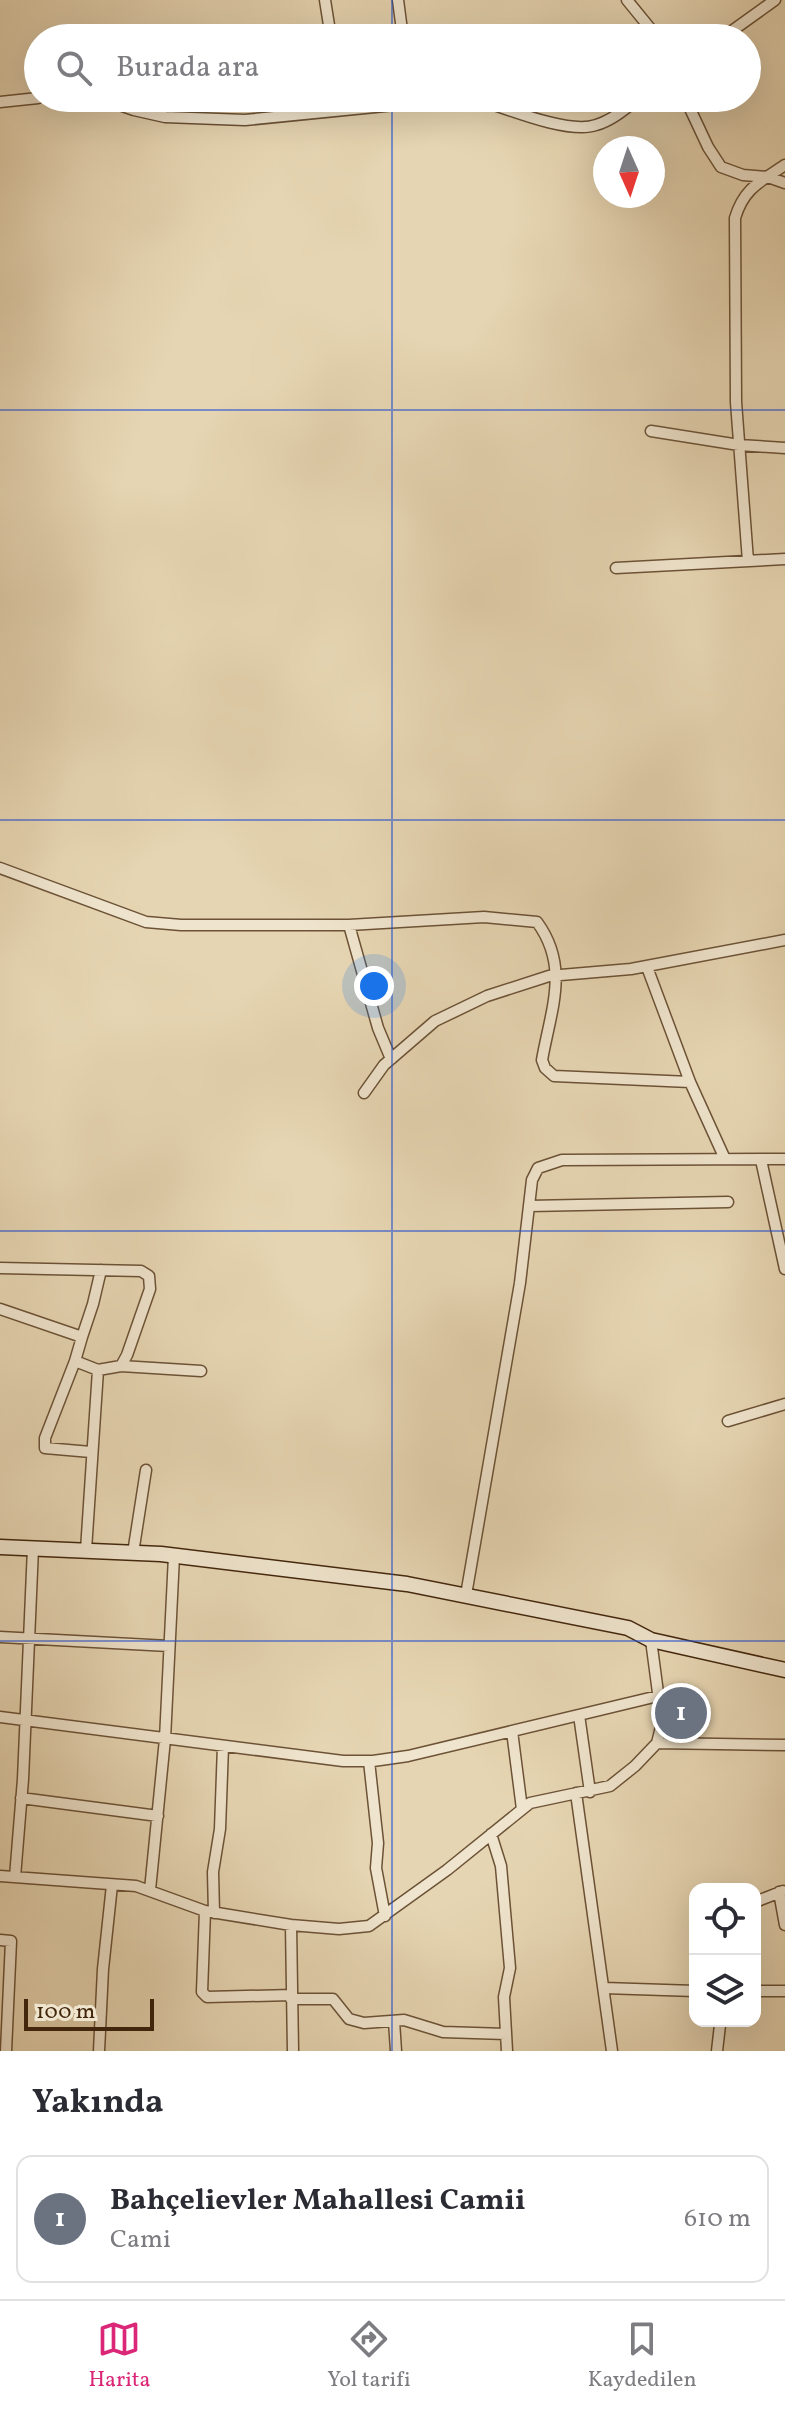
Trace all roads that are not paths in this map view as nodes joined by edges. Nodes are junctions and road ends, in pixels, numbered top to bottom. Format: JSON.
{"nodes":[{"id":1,"x":325,"y":0,"type":"edge"},
{"id":2,"x":398,"y":0,"type":"edge"},
{"id":3,"x":627,"y":0,"type":"edge"},
{"id":4,"x":775,"y":0,"type":"edge"},
{"id":5,"x":329,"y":24,"type":"edge"},
{"id":6,"x":401,"y":24,"type":"edge"},
{"id":7,"x":647,"y":24,"type":"edge"},
{"id":8,"x":742,"y":24,"type":"edge"},
{"id":9,"x":24,"y":99,"type":"edge"},
{"id":10,"x":0,"y":102,"type":"edge"},
{"id":11,"x":143,"y":112,"type":"edge"},
{"id":12,"x":323,"y":112,"type":"edge"},
{"id":13,"x":522,"y":112,"type":"edge"},
{"id":14,"x":620,"y":112,"type":"edge"},
{"id":15,"x":692,"y":112,"type":"edge"},
{"id":16,"x":785,"y":165,"type":"edge"},
{"id":17,"x":768,"y":177,"type":"junction"},
{"id":18,"x":785,"y":183,"type":"edge"},
{"id":19,"x":651,"y":431,"type":"dead end"},
{"id":20,"x":739,"y":445,"type":"junction"},
{"id":21,"x":785,"y":448,"type":"edge"},
{"id":22,"x":785,"y":559,"type":"edge"},
{"id":23,"x":748,"y":561,"type":"junction"},
{"id":24,"x":616,"y":568,"type":"dead end"},
{"id":25,"x":0,"y":868,"type":"edge"},
{"id":26,"x":349,"y":925,"type":"junction"},
{"id":27,"x":785,"y":940,"type":"edge"},
{"id":28,"x":647,"y":967,"type":"junction"},
{"id":29,"x":558,"y":975,"type":"junction"},
{"id":30,"x":391,"y":1059,"type":"junction"},
{"id":31,"x":690,"y":1082,"type":"junction"},
{"id":32,"x":364,"y":1093,"type":"dead end"},
{"id":33,"x":725,"y":1159,"type":"junction"},
{"id":34,"x":785,"y":1159,"type":"edge"},
{"id":35,"x":761,"y":1160,"type":"junction"},
{"id":36,"x":728,"y":1202,"type":"dead end"},
{"id":37,"x":529,"y":1206,"type":"junction"},
{"id":38,"x":0,"y":1268,"type":"edge"},
{"id":39,"x":785,"y":1269,"type":"edge"},
{"id":40,"x":101,"y":1270,"type":"junction"},
{"id":41,"x":0,"y":1309,"type":"edge"},
{"id":42,"x":82,"y":1337,"type":"junction"},
{"id":43,"x":75,"y":1361,"type":"junction"},
{"id":44,"x":121,"y":1366,"type":"junction"},
{"id":45,"x":98,"y":1370,"type":"junction"},
{"id":46,"x":201,"y":1371,"type":"dead end"},
{"id":47,"x":785,"y":1404,"type":"edge"},
{"id":48,"x":728,"y":1421,"type":"dead end"},
{"id":49,"x":91,"y":1452,"type":"junction"},
{"id":50,"x":146,"y":1470,"type":"dead end"},
{"id":51,"x":0,"y":1547,"type":"edge"},
{"id":52,"x":33,"y":1548,"type":"junction"},
{"id":53,"x":86,"y":1550,"type":"junction"},
{"id":54,"x":133,"y":1553,"type":"junction"},
{"id":55,"x":174,"y":1556,"type":"junction"},
{"id":56,"x":466,"y":1595,"type":"junction"},
{"id":57,"x":0,"y":1637,"type":"edge"},
{"id":58,"x":30,"y":1639,"type":"junction"},
{"id":59,"x":651,"y":1640,"type":"junction"},
{"id":60,"x":169,"y":1646,"type":"junction"},
{"id":61,"x":785,"y":1670,"type":"edge"},
{"id":62,"x":658,"y":1696,"type":"junction"},
{"id":63,"x":579,"y":1715,"type":"junction"},
{"id":64,"x":0,"y":1717,"type":"edge"},
{"id":65,"x":25,"y":1720,"type":"junction"},
{"id":66,"x":512,"y":1731,"type":"junction"},
{"id":67,"x":165,"y":1739,"type":"junction"},
{"id":68,"x":657,"y":1743,"type":"junction"},
{"id":69,"x":785,"y":1745,"type":"edge"},
{"id":70,"x":223,"y":1746,"type":"junction"},
{"id":71,"x":369,"y":1761,"type":"junction"},
{"id":72,"x":590,"y":1792,"type":"junction"},
{"id":73,"x":576,"y":1793,"type":"junction"},
{"id":74,"x":21,"y":1798,"type":"junction"},
{"id":75,"x":522,"y":1809,"type":"junction"},
{"id":76,"x":158,"y":1816,"type":"junction"},
{"id":77,"x":491,"y":1834,"type":"junction"},
{"id":78,"x":0,"y":1876,"type":"edge"},
{"id":79,"x":15,"y":1877,"type":"junction"},
{"id":80,"x":112,"y":1885,"type":"junction"},
{"id":81,"x":150,"y":1890,"type":"junction"},
{"id":82,"x":782,"y":1891,"type":"edge"},
{"id":83,"x":761,"y":1900,"type":"edge"},
{"id":84,"x":209,"y":1912,"type":"junction"},
{"id":85,"x":385,"y":1916,"type":"junction"},
{"id":86,"x":291,"y":1925,"type":"junction"},
{"id":87,"x":785,"y":1925,"type":"edge"},
{"id":88,"x":0,"y":1940,"type":"edge"},
{"id":89,"x":604,"y":1988,"type":"junction"},
{"id":90,"x":689,"y":1991,"type":"edge"},
{"id":91,"x":761,"y":1991,"type":"edge"},
{"id":92,"x":785,"y":1991,"type":"edge"},
{"id":93,"x":292,"y":1997,"type":"junction"},
{"id":94,"x":394,"y":2021,"type":"junction"},
{"id":95,"x":720,"y":2027,"type":"edge"},
{"id":96,"x":506,"y":2034,"type":"junction"},
{"id":97,"x":6,"y":2051,"type":"edge"},
{"id":98,"x":99,"y":2051,"type":"edge"},
{"id":99,"x":293,"y":2051,"type":"edge"},
{"id":100,"x":396,"y":2051,"type":"edge"},
{"id":101,"x":507,"y":2051,"type":"edge"},
{"id":102,"x":612,"y":2051,"type":"edge"},
{"id":103,"x":717,"y":2051,"type":"edge"}],
"edges":[{"from":1,"to":5,"type":"street"},
{"from":2,"to":6,"type":"street"},
{"from":3,"to":7,"type":"street"},
{"from":4,"to":8,"type":"street"},
{"from":9,"to":10,"type":"street"},
{"from":11,"to":12,"type":"street"},
{"from":13,"to":14,"type":"street"},
{"from":15,"to":17,"type":"street"},
{"from":16,"to":17,"type":"street"},
{"from":17,"to":18,"type":"street"},
{"from":17,"to":20,"type":"street"},
{"from":19,"to":20,"type":"street"},
{"from":20,"to":21,"type":"street"},
{"from":20,"to":23,"type":"street"},
{"from":22,"to":23,"type":"street"},
{"from":23,"to":24,"type":"street"},
{"from":25,"to":26,"type":"street"},
{"from":26,"to":29,"type":"street"},
{"from":26,"to":30,"type":"street"},
{"from":27,"to":28,"type":"street"},
{"from":28,"to":29,"type":"street"},
{"from":28,"to":31,"type":"street"},
{"from":29,"to":30,"type":"street"},
{"from":29,"to":31,"type":"street"},
{"from":30,"to":32,"type":"street"},
{"from":31,"to":33,"type":"street"},
{"from":33,"to":35,"type":"street"},
{"from":33,"to":37,"type":"street"},
{"from":34,"to":35,"type":"street"},
{"from":35,"to":39,"type":"street"},
{"from":36,"to":37,"type":"street"},
{"from":37,"to":56,"type":"street"},
{"from":38,"to":40,"type":"street"},
{"from":40,"to":42,"type":"street"},
{"from":40,"to":44,"type":"street"},
{"from":41,"to":42,"type":"street"},
{"from":42,"to":43,"type":"street"},
{"from":43,"to":45,"type":"street"},
{"from":43,"to":49,"type":"street"},
{"from":44,"to":45,"type":"street"},
{"from":44,"to":46,"type":"street"},
{"from":45,"to":49,"type":"street"},
{"from":47,"to":48,"type":"street"},
{"from":49,"to":53,"type":"street"},
{"from":50,"to":54,"type":"street"},
{"from":51,"to":52,"type":"street"},
{"from":52,"to":53,"type":"street"},
{"from":52,"to":58,"type":"street"},
{"from":53,"to":54,"type":"street"},
{"from":54,"to":55,"type":"street"},
{"from":55,"to":56,"type":"street"},
{"from":55,"to":60,"type":"street"},
{"from":56,"to":59,"type":"street"},
{"from":57,"to":58,"type":"street"},
{"from":58,"to":60,"type":"street"},
{"from":58,"to":65,"type":"street"},
{"from":59,"to":61,"type":"street"},
{"from":59,"to":62,"type":"street"},
{"from":60,"to":67,"type":"street"},
{"from":62,"to":63,"type":"street"},
{"from":62,"to":68,"type":"street"},
{"from":63,"to":66,"type":"street"},
{"from":63,"to":72,"type":"street"},
{"from":64,"to":65,"type":"street"},
{"from":65,"to":67,"type":"street"},
{"from":65,"to":74,"type":"street"},
{"from":66,"to":71,"type":"street"},
{"from":66,"to":75,"type":"street"},
{"from":67,"to":70,"type":"street"},
{"from":67,"to":76,"type":"street"},
{"from":68,"to":69,"type":"street"},
{"from":68,"to":72,"type":"street"},
{"from":70,"to":71,"type":"street"},
{"from":70,"to":84,"type":"street"},
{"from":71,"to":85,"type":"street"},
{"from":72,"to":73,"type":"street"},
{"from":73,"to":75,"type":"street"},
{"from":73,"to":89,"type":"street"},
{"from":74,"to":76,"type":"street"},
{"from":74,"to":79,"type":"street"},
{"from":75,"to":77,"type":"street"},
{"from":76,"to":81,"type":"street"},
{"from":77,"to":85,"type":"street"},
{"from":77,"to":96,"type":"street"},
{"from":78,"to":79,"type":"street"},
{"from":79,"to":80,"type":"street"},
{"from":80,"to":81,"type":"street"},
{"from":80,"to":98,"type":"street"},
{"from":81,"to":84,"type":"street"},
{"from":82,"to":83,"type":"street"},
{"from":82,"to":87,"type":"street"},
{"from":84,"to":86,"type":"street"},
{"from":84,"to":93,"type":"street"},
{"from":85,"to":86,"type":"street"},
{"from":86,"to":93,"type":"street"},
{"from":88,"to":97,"type":"street"},
{"from":89,"to":90,"type":"street"},
{"from":89,"to":102,"type":"street"},
{"from":91,"to":92,"type":"street"},
{"from":93,"to":94,"type":"street"},
{"from":93,"to":99,"type":"street"},
{"from":94,"to":96,"type":"street"},
{"from":94,"to":100,"type":"street"},
{"from":95,"to":103,"type":"street"},
{"from":96,"to":101,"type":"street"}]}
